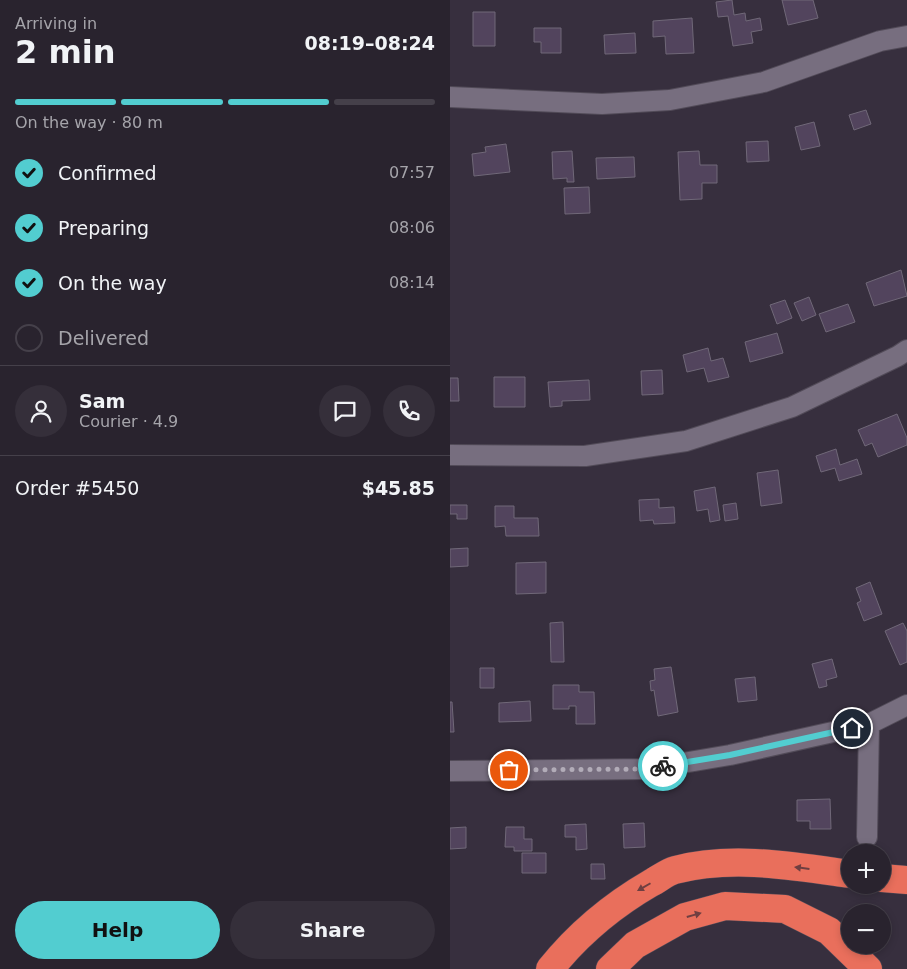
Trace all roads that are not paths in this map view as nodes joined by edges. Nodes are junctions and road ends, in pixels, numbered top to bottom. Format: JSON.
{"nodes":[{"id":1,"x":907,"y":36,"type":"edge"},
{"id":2,"x":450,"y":97,"type":"edge"},
{"id":3,"x":907,"y":350,"type":"edge"},
{"id":4,"x":450,"y":455,"type":"edge"},
{"id":5,"x":907,"y":705,"type":"edge"},
{"id":6,"x":869,"y":724,"type":"junction"},
{"id":7,"x":450,"y":771,"type":"edge"},
{"id":8,"x":867,"y":837,"type":"dead end"},
{"id":9,"x":841,"y":873,"type":"edge"},
{"id":10,"x":891,"y":879,"type":"edge"},
{"id":11,"x":907,"y":880,"type":"edge"},
{"id":12,"x":550,"y":969,"type":"edge"},
{"id":13,"x":610,"y":969,"type":"edge"},
{"id":14,"x":868,"y":969,"type":"edge"}],
"edges":[{"from":1,"to":2,"type":"street"},
{"from":3,"to":4,"type":"street"},
{"from":5,"to":6,"type":"street"},
{"from":6,"to":7,"type":"street"},
{"from":6,"to":8,"type":"street"},
{"from":9,"to":12,"type":"highway","one_way":true},
{"from":10,"to":11,"type":"highway"},
{"from":13,"to":14,"type":"highway","one_way":true}]}
